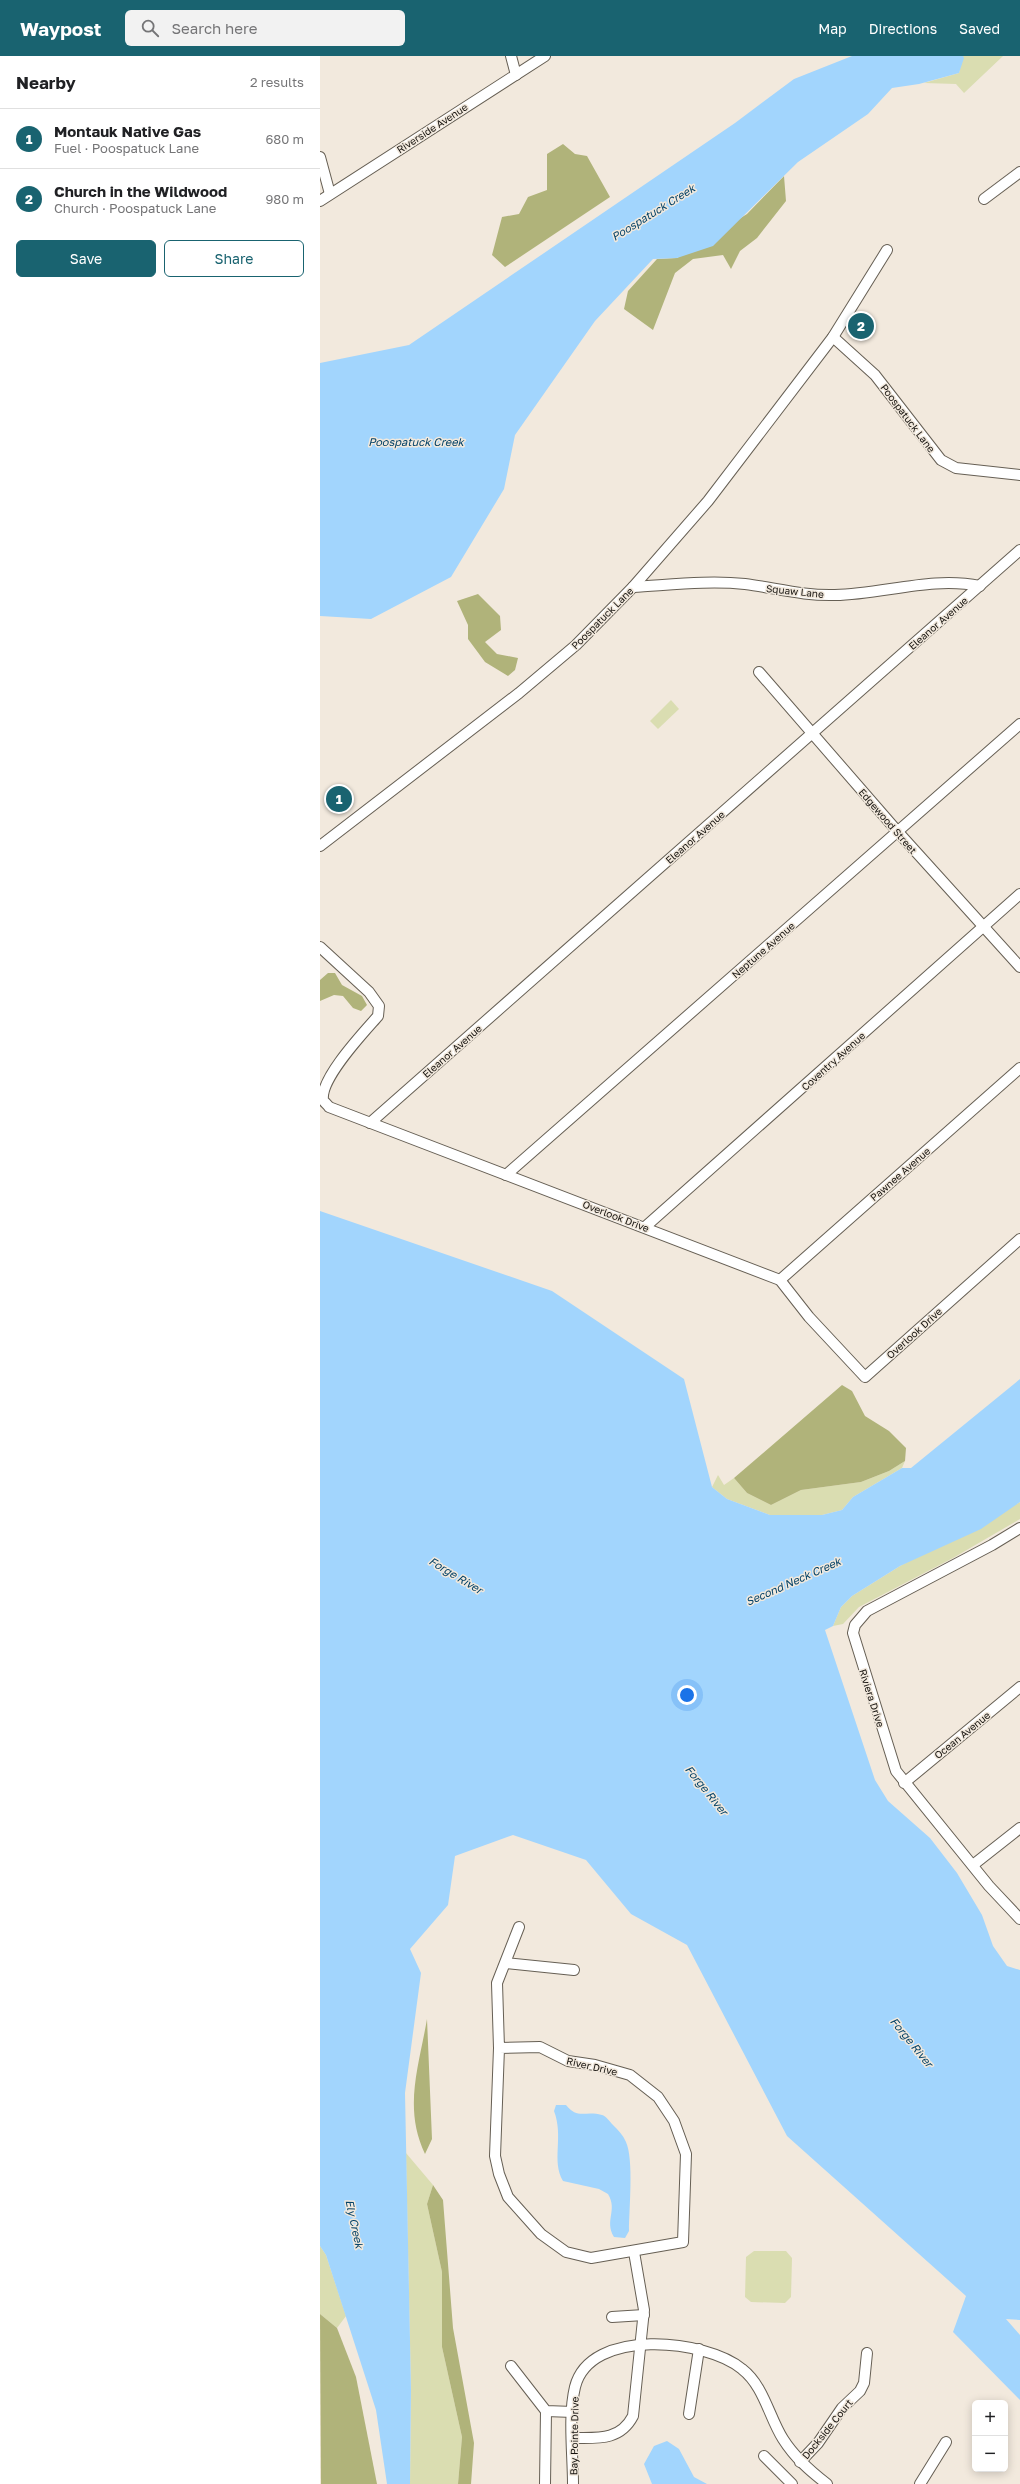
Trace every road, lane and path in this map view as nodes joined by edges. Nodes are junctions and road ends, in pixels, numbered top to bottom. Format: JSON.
{"nodes":[{"id":1,"x":511,"y":56,"type":"edge"},
{"id":2,"x":545,"y":56,"type":"edge"},
{"id":3,"x":516,"y":74,"type":"junction"},
{"id":4,"x":320,"y":157,"type":"edge"},
{"id":5,"x":1020,"y":172,"type":"edge"},
{"id":6,"x":330,"y":194,"type":"junction"},
{"id":7,"x":984,"y":199,"type":"dead end"},
{"id":8,"x":320,"y":201,"type":"edge"},
{"id":9,"x":887,"y":250,"type":"dead end"},
{"id":10,"x":833,"y":337,"type":"junction"},
{"id":11,"x":1020,"y":475,"type":"edge"},
{"id":12,"x":1020,"y":550,"type":"edge"},
{"id":13,"x":980,"y":586,"type":"junction"},
{"id":14,"x":633,"y":587,"type":"junction"},
{"id":15,"x":759,"y":672,"type":"dead end"},
{"id":16,"x":1020,"y":724,"type":"edge"},
{"id":17,"x":812,"y":733,"type":"junction"},
{"id":18,"x":898,"y":832,"type":"junction"},
{"id":19,"x":320,"y":846,"type":"edge"},
{"id":20,"x":1020,"y":894,"type":"edge"},
{"id":21,"x":983,"y":926,"type":"junction"},
{"id":22,"x":320,"y":947,"type":"edge"},
{"id":23,"x":1020,"y":967,"type":"edge"},
{"id":24,"x":1020,"y":1068,"type":"edge"},
{"id":25,"x":370,"y":1123,"type":"junction"},
{"id":26,"x":506,"y":1175,"type":"junction"},
{"id":27,"x":645,"y":1227,"type":"junction"},
{"id":28,"x":1020,"y":1239,"type":"edge"},
{"id":29,"x":780,"y":1280,"type":"junction"},
{"id":30,"x":1020,"y":1528,"type":"edge"},
{"id":31,"x":1020,"y":1688,"type":"edge"},
{"id":32,"x":904,"y":1783,"type":"junction"},
{"id":33,"x":1020,"y":1828,"type":"edge"},
{"id":34,"x":973,"y":1865,"type":"junction"},
{"id":35,"x":1020,"y":1919,"type":"edge"},
{"id":36,"x":519,"y":1926,"type":"dead end"},
{"id":37,"x":506,"y":1963,"type":"junction"},
{"id":38,"x":574,"y":1970,"type":"dead end"},
{"id":39,"x":500,"y":2048,"type":"junction"},
{"id":40,"x":634,"y":2252,"type":"junction"},
{"id":41,"x":644,"y":2315,"type":"junction"},
{"id":42,"x":612,"y":2317,"type":"dead end"},
{"id":43,"x":640,"y":2346,"type":"junction"},
{"id":44,"x":698,"y":2349,"type":"junction"},
{"id":45,"x":867,"y":2352,"type":"dead end"},
{"id":46,"x":510,"y":2366,"type":"dead end"},
{"id":47,"x":546,"y":2411,"type":"junction"},
{"id":48,"x":573,"y":2412,"type":"junction"},
{"id":49,"x":689,"y":2414,"type":"dead end"},
{"id":50,"x":573,"y":2438,"type":"junction"},
{"id":51,"x":946,"y":2442,"type":"dead end"},
{"id":52,"x":764,"y":2456,"type":"dead end"},
{"id":53,"x":800,"y":2462,"type":"junction"},
{"id":54,"x":545,"y":2484,"type":"edge"},
{"id":55,"x":573,"y":2484,"type":"edge"},
{"id":56,"x":792,"y":2484,"type":"edge"},
{"id":57,"x":827,"y":2484,"type":"edge"},
{"id":58,"x":920,"y":2484,"type":"edge"}],
"edges":[{"from":1,"to":3,"type":"street"},
{"from":2,"to":3,"type":"street","name":"Riverside Avenue"},
{"from":3,"to":6,"type":"street","name":"Riverside Avenue"},
{"from":4,"to":6,"type":"street"},
{"from":5,"to":7,"type":"street"},
{"from":6,"to":8,"type":"street","name":"Riverside Avenue"},
{"from":9,"to":10,"type":"street","name":"Poospatuck Lane"},
{"from":10,"to":11,"type":"street","name":"Poospatuck Lane"},
{"from":10,"to":14,"type":"street","name":"Poospatuck Lane"},
{"from":12,"to":13,"type":"street","name":"Eleanor Avenue"},
{"from":13,"to":14,"type":"street","name":"Squaw Lane"},
{"from":13,"to":17,"type":"street","name":"Eleanor Avenue"},
{"from":14,"to":19,"type":"street","name":"Poospatuck Lane"},
{"from":15,"to":17,"type":"street","name":"Edgewood Street"},
{"from":16,"to":18,"type":"street","name":"Neptune Avenue"},
{"from":17,"to":18,"type":"street","name":"Edgewood Street"},
{"from":17,"to":25,"type":"street","name":"Eleanor Avenue"},
{"from":18,"to":21,"type":"street","name":"Edgewood Street"},
{"from":18,"to":26,"type":"street","name":"Neptune Avenue"},
{"from":20,"to":21,"type":"street","name":"Coventry Avenue"},
{"from":21,"to":23,"type":"street","name":"Edgewood Street"},
{"from":21,"to":27,"type":"street","name":"Coventry Avenue"},
{"from":22,"to":25,"type":"street","name":"Overlook Drive"},
{"from":24,"to":29,"type":"street","name":"Pawnee Avenue"},
{"from":25,"to":26,"type":"street","name":"Overlook Drive"},
{"from":26,"to":27,"type":"street","name":"Overlook Drive"},
{"from":27,"to":29,"type":"street","name":"Overlook Drive"},
{"from":28,"to":29,"type":"street","name":"Overlook Drive"},
{"from":30,"to":32,"type":"street","name":"Riviera Drive"},
{"from":31,"to":32,"type":"street","name":"Ocean Avenue"},
{"from":32,"to":34,"type":"street","name":"Riviera Drive"},
{"from":33,"to":34,"type":"street"},
{"from":34,"to":35,"type":"street","name":"Riviera Drive"},
{"from":36,"to":37,"type":"street"},
{"from":37,"to":38,"type":"street"},
{"from":37,"to":39,"type":"street"},
{"from":39,"to":40,"type":"street","name":"River Drive"},
{"from":39,"to":40,"type":"street","name":"River Drive"},
{"from":40,"to":41,"type":"street"},
{"from":41,"to":42,"type":"street"},
{"from":41,"to":43,"type":"street"},
{"from":43,"to":44,"type":"street","name":"Bay Pointe Drive"},
{"from":43,"to":48,"type":"street","name":"Bay Pointe Drive"},
{"from":43,"to":50,"type":"street"},
{"from":44,"to":49,"type":"street"},
{"from":44,"to":53,"type":"street","name":"Bay Pointe Drive"},
{"from":45,"to":53,"type":"street","name":"Dockside Court"},
{"from":46,"to":47,"type":"street"},
{"from":47,"to":48,"type":"street"},
{"from":47,"to":54,"type":"street"},
{"from":48,"to":50,"type":"street","name":"Bay Pointe Drive"},
{"from":50,"to":55,"type":"street","name":"Bay Pointe Drive"},
{"from":51,"to":58,"type":"street"},
{"from":52,"to":56,"type":"street"},
{"from":53,"to":57,"type":"street","name":"Bay Pointe Drive"}]}
